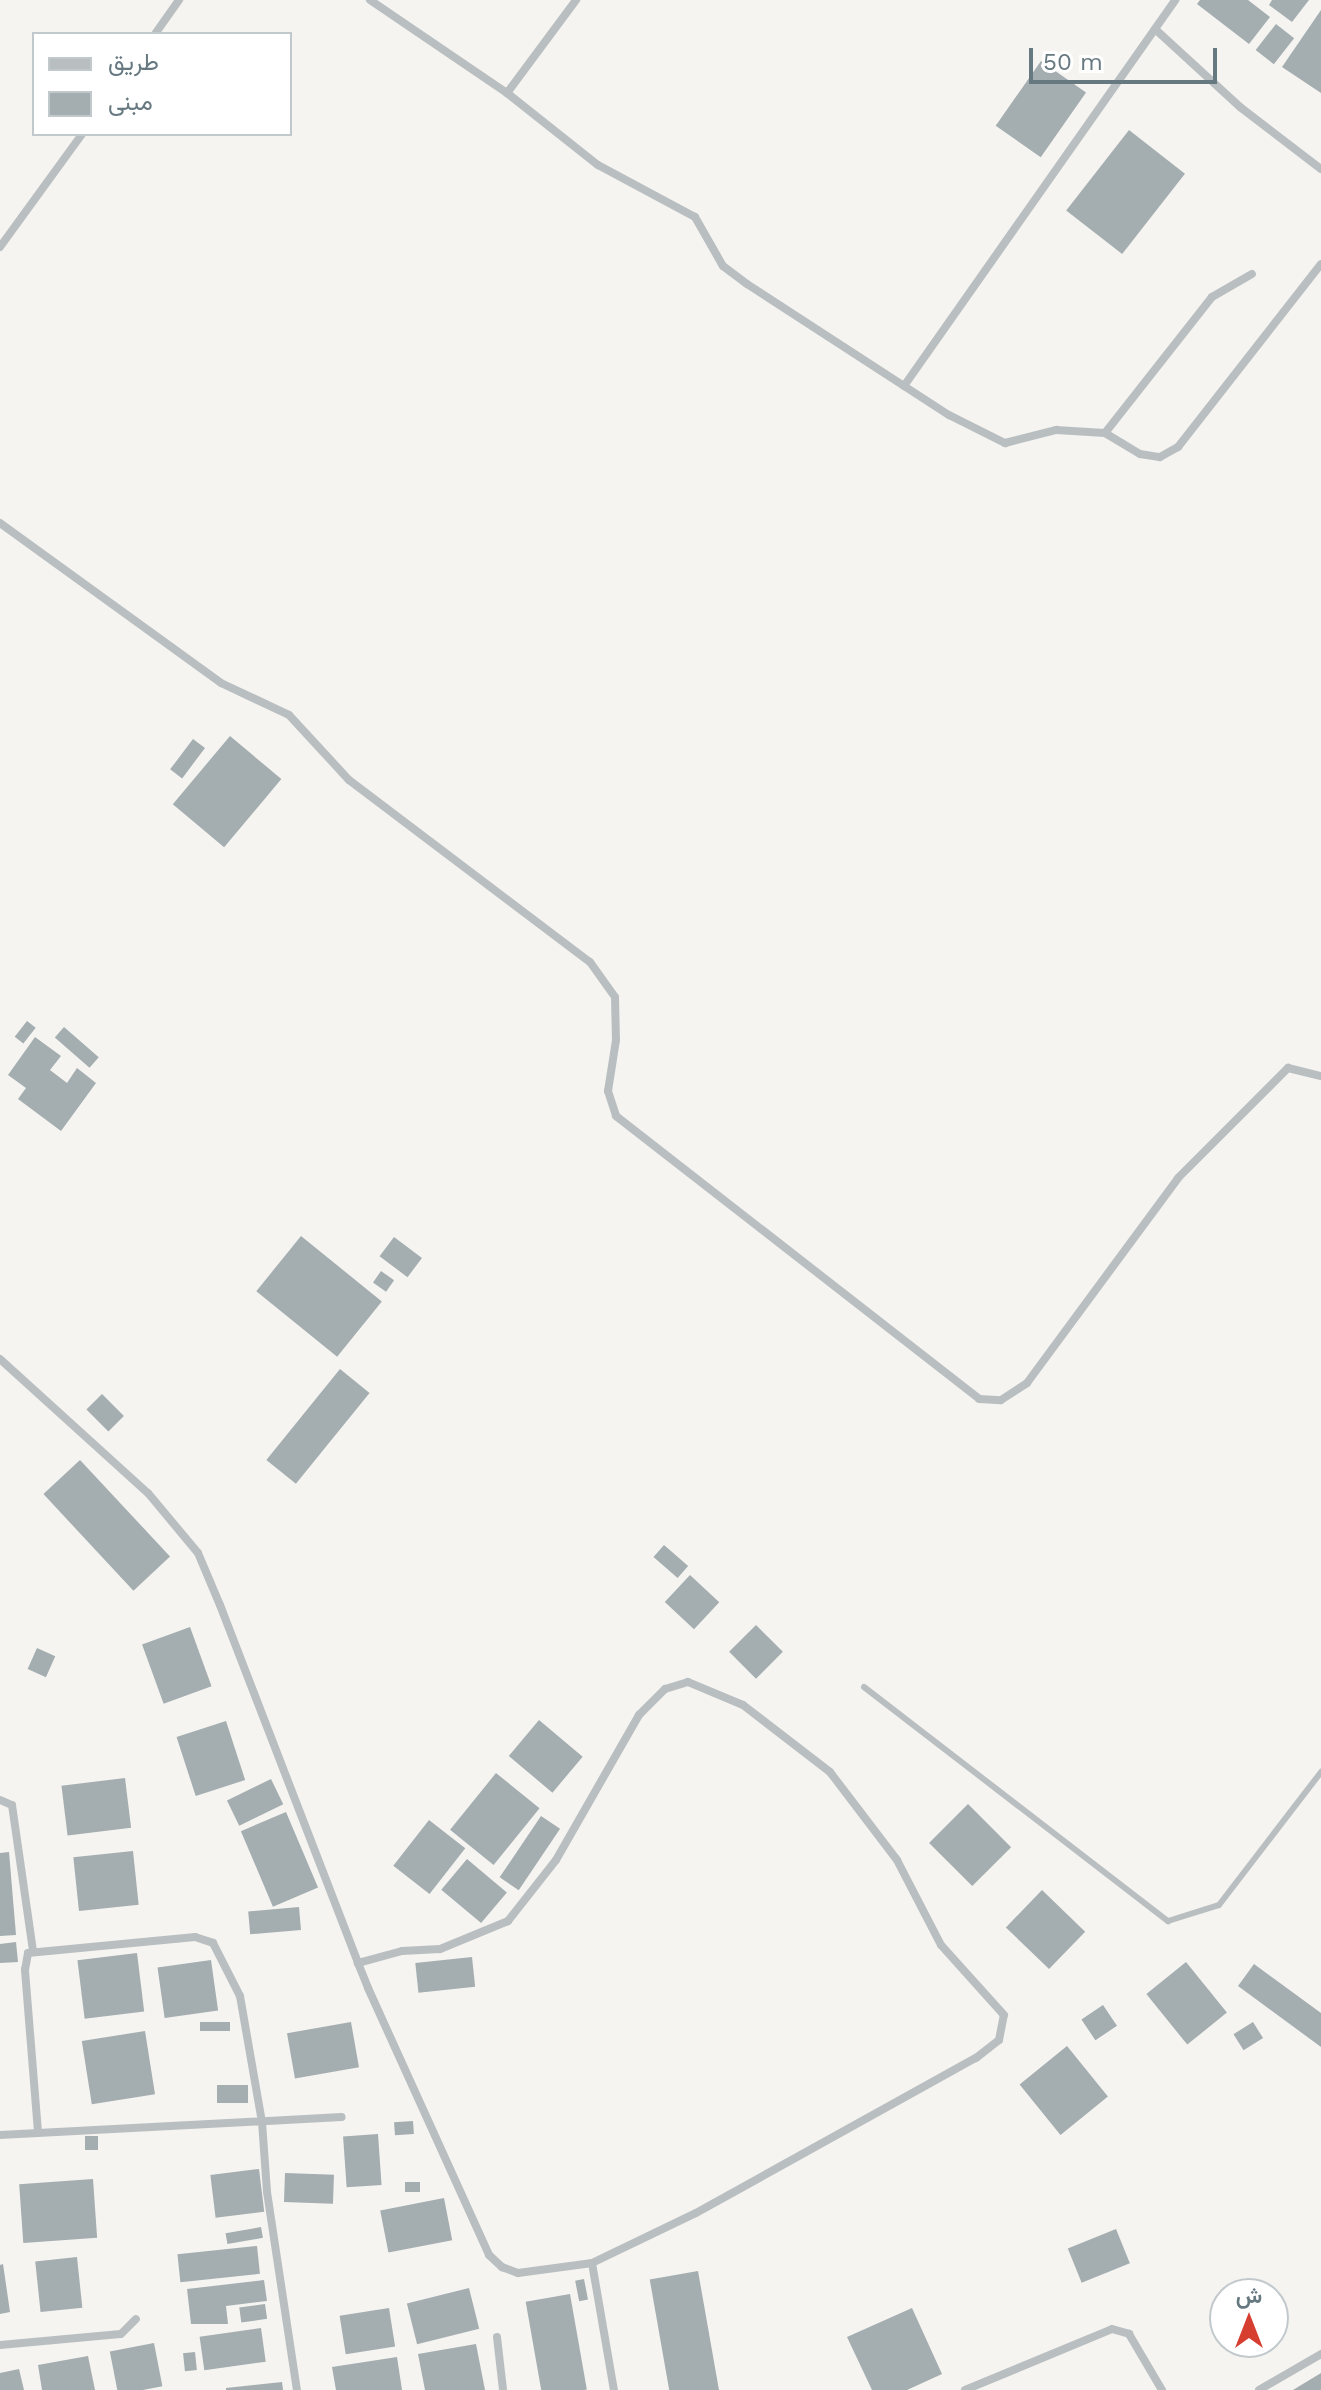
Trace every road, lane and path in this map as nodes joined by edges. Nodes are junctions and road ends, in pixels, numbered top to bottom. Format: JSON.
{"nodes":[{"id":1,"x":179,"y":0,"type":"edge"},
{"id":2,"x":370,"y":0,"type":"edge"},
{"id":3,"x":576,"y":0,"type":"edge"},
{"id":4,"x":1175,"y":0,"type":"edge"},
{"id":5,"x":1155,"y":29,"type":"junction"},
{"id":6,"x":156,"y":32,"type":"edge"},
{"id":7,"x":507,"y":93,"type":"junction"},
{"id":8,"x":81,"y":136,"type":"edge"},
{"id":9,"x":1321,"y":169,"type":"edge"},
{"id":10,"x":0,"y":247,"type":"edge"},
{"id":11,"x":1321,"y":264,"type":"edge"},
{"id":12,"x":1252,"y":274,"type":"dead end"},
{"id":13,"x":904,"y":386,"type":"junction"},
{"id":14,"x":1105,"y":433,"type":"junction"},
{"id":15,"x":0,"y":523,"type":"edge"},
{"id":16,"x":1321,"y":1076,"type":"edge"},
{"id":17,"x":0,"y":1359,"type":"edge"},
{"id":18,"x":864,"y":1687,"type":"dead end"},
{"id":19,"x":1321,"y":1772,"type":"edge"},
{"id":20,"x":0,"y":1800,"type":"edge"},
{"id":21,"x":33,"y":1950,"type":"junction"},
{"id":22,"x":358,"y":1963,"type":"junction"},
{"id":23,"x":342,"y":2117,"type":"dead end"},
{"id":24,"x":262,"y":2122,"type":"junction"},
{"id":25,"x":38,"y":2132,"type":"junction"},
{"id":26,"x":0,"y":2135,"type":"edge"},
{"id":27,"x":592,"y":2263,"type":"junction"},
{"id":28,"x":136,"y":2319,"type":"dead end"},
{"id":29,"x":497,"y":2337,"type":"dead end"},
{"id":30,"x":0,"y":2345,"type":"edge"},
{"id":31,"x":1321,"y":2354,"type":"edge"},
{"id":32,"x":297,"y":2390,"type":"edge"},
{"id":33,"x":503,"y":2390,"type":"edge"},
{"id":34,"x":614,"y":2390,"type":"edge"},
{"id":35,"x":965,"y":2390,"type":"edge"},
{"id":36,"x":1162,"y":2390,"type":"edge"},
{"id":37,"x":1259,"y":2390,"type":"edge"}],
"edges":[{"from":1,"to":6,"type":"street"},
{"from":2,"to":7,"type":"street"},
{"from":3,"to":7,"type":"street"},
{"from":4,"to":5,"type":"street"},
{"from":5,"to":9,"type":"street"},
{"from":5,"to":13,"type":"street"},
{"from":7,"to":13,"type":"street"},
{"from":8,"to":10,"type":"street"},
{"from":11,"to":14,"type":"street"},
{"from":12,"to":14,"type":"street"},
{"from":13,"to":14,"type":"street"},
{"from":15,"to":16,"type":"street"},
{"from":17,"to":22,"type":"street"},
{"from":18,"to":19,"type":"lane"},
{"from":20,"to":21,"type":"street"},
{"from":21,"to":24,"type":"street"},
{"from":21,"to":25,"type":"street"},
{"from":22,"to":27,"type":"street"},
{"from":22,"to":27,"type":"street"},
{"from":23,"to":24,"type":"street"},
{"from":24,"to":25,"type":"street"},
{"from":24,"to":32,"type":"street"},
{"from":25,"to":26,"type":"street"},
{"from":27,"to":34,"type":"street"},
{"from":28,"to":30,"type":"street"},
{"from":29,"to":33,"type":"street"},
{"from":31,"to":37,"type":"street"},
{"from":35,"to":36,"type":"street"}]}
